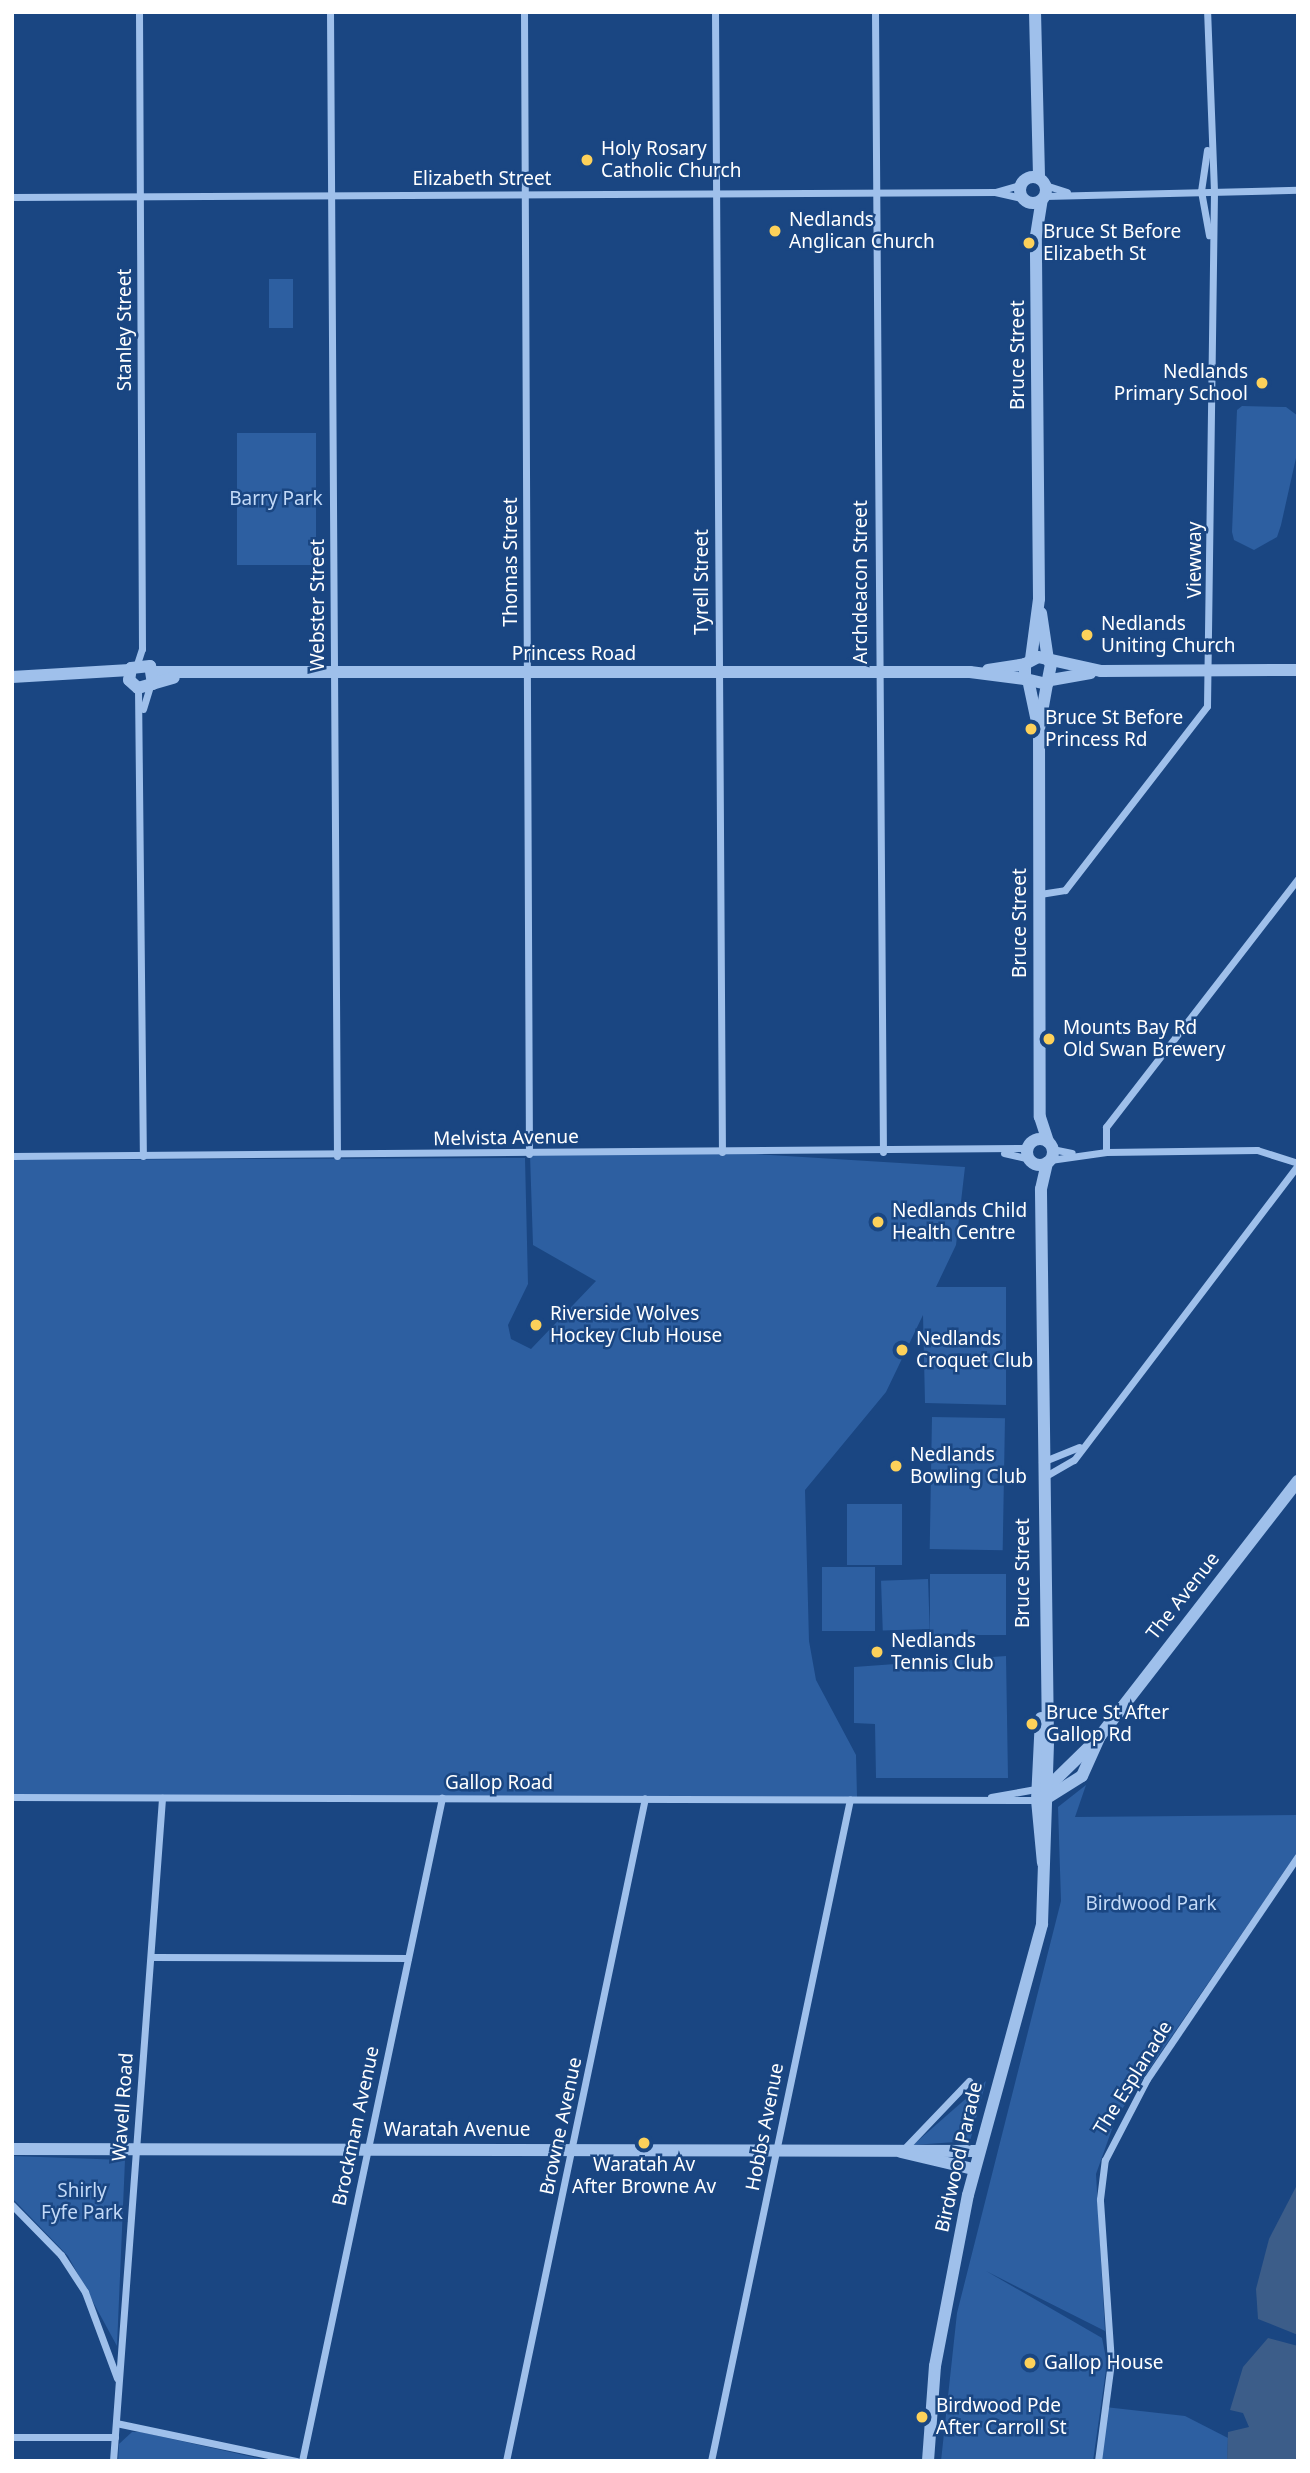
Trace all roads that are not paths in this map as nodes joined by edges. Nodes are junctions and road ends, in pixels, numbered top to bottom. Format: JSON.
{"nodes":[{"id":1,"x":139,"y":12,"type":"edge"},
{"id":2,"x":330,"y":12,"type":"edge"},
{"id":3,"x":524,"y":12,"type":"edge"},
{"id":4,"x":715,"y":12,"type":"edge"},
{"id":5,"x":875,"y":12,"type":"edge"},
{"id":6,"x":1035,"y":12,"type":"edge"},
{"id":7,"x":1207,"y":12,"type":"edge"},
{"id":8,"x":1208,"y":146,"type":"junction"},
{"id":9,"x":1034,"y":190,"type":"junction"},
{"id":10,"x":1298,"y":190,"type":"edge"},
{"id":11,"x":1200,"y":191,"type":"junction"},
{"id":12,"x":1214,"y":191,"type":"junction"},
{"id":13,"x":995,"y":192,"type":"junction"},
{"id":14,"x":876,"y":193,"type":"junction"},
{"id":15,"x":525,"y":194,"type":"junction"},
{"id":16,"x":716,"y":194,"type":"junction"},
{"id":17,"x":140,"y":196,"type":"junction"},
{"id":18,"x":331,"y":196,"type":"junction"},
{"id":19,"x":12,"y":197,"type":"edge"},
{"id":20,"x":1210,"y":239,"type":"junction"},
{"id":21,"x":1038,"y":599,"type":"junction"},
{"id":22,"x":142,"y":649,"type":"junction"},
{"id":23,"x":1028,"y":661,"type":"junction"},
{"id":24,"x":1050,"y":662,"type":"junction"},
{"id":25,"x":1211,"y":670,"type":"junction"},
{"id":26,"x":1298,"y":670,"type":"edge"},
{"id":27,"x":1101,"y":671,"type":"junction"},
{"id":28,"x":877,"y":672,"type":"junction"},
{"id":29,"x":970,"y":672,"type":"junction"},
{"id":30,"x":718,"y":673,"type":"junction"},
{"id":31,"x":528,"y":674,"type":"junction"},
{"id":32,"x":334,"y":675,"type":"junction"},
{"id":33,"x":12,"y":677,"type":"edge"},
{"id":34,"x":143,"y":677,"type":"junction"},
{"id":35,"x":1027,"y":682,"type":"junction"},
{"id":36,"x":1049,"y":682,"type":"junction"},
{"id":37,"x":1039,"y":729,"type":"junction"},
{"id":38,"x":1298,"y":879,"type":"edge"},
{"id":39,"x":1040,"y":894,"type":"junction"},
{"id":40,"x":722,"y":1152,"type":"junction"},
{"id":41,"x":883,"y":1152,"type":"junction"},
{"id":42,"x":1106,"y":1152,"type":"junction"},
{"id":43,"x":528,"y":1154,"type":"junction"},
{"id":44,"x":1040,"y":1154,"type":"junction"},
{"id":45,"x":12,"y":1156,"type":"edge"},
{"id":46,"x":143,"y":1156,"type":"junction"},
{"id":47,"x":337,"y":1156,"type":"junction"},
{"id":48,"x":1298,"y":1164,"type":"edge"},
{"id":49,"x":1082,"y":1444,"type":"junction"},
{"id":50,"x":1042,"y":1462,"type":"junction"},
{"id":51,"x":1042,"y":1478,"type":"junction"},
{"id":52,"x":1298,"y":1480,"type":"edge"},
{"id":53,"x":1042,"y":1793,"type":"junction"},
{"id":54,"x":12,"y":1797,"type":"edge"},
{"id":55,"x":162,"y":1798,"type":"junction"},
{"id":56,"x":442,"y":1798,"type":"junction"},
{"id":57,"x":645,"y":1798,"type":"junction"},
{"id":58,"x":987,"y":1798,"type":"junction"},
{"id":59,"x":850,"y":1799,"type":"junction"},
{"id":60,"x":1298,"y":1856,"type":"edge"},
{"id":61,"x":1295,"y":1869,"type":"edge"},
{"id":62,"x":151,"y":1957,"type":"junction"},
{"id":63,"x":408,"y":1958,"type":"junction"},
{"id":64,"x":969,"y":2081,"type":"dead end"},
{"id":65,"x":12,"y":2149,"type":"edge"},
{"id":66,"x":367,"y":2149,"type":"junction"},
{"id":67,"x":136,"y":2150,"type":"junction"},
{"id":68,"x":571,"y":2150,"type":"junction"},
{"id":69,"x":776,"y":2150,"type":"junction"},
{"id":70,"x":977,"y":2151,"type":"junction"},
{"id":71,"x":901,"y":2152,"type":"junction"},
{"id":72,"x":973,"y":2169,"type":"junction"},
{"id":73,"x":12,"y":2205,"type":"edge"},
{"id":74,"x":119,"y":2384,"type":"junction"},
{"id":75,"x":116,"y":2423,"type":"junction"},
{"id":76,"x":12,"y":2437,"type":"edge"},
{"id":77,"x":115,"y":2437,"type":"junction"},
{"id":78,"x":113,"y":2461,"type":"edge"},
{"id":79,"x":300,"y":2461,"type":"edge"},
{"id":80,"x":506,"y":2461,"type":"edge"},
{"id":81,"x":711,"y":2461,"type":"edge"},
{"id":82,"x":928,"y":2461,"type":"edge"},
{"id":83,"x":1098,"y":2461,"type":"edge"}],
"edges":[{"from":1,"to":17,"type":"street","name":"Stanley Street"},
{"from":2,"to":18,"type":"street","name":"Webster Street"},
{"from":3,"to":15,"type":"street","name":"Thomas Street"},
{"from":4,"to":16,"type":"street","name":"Tyrell Street"},
{"from":5,"to":14,"type":"street","name":"Archdeacon Street"},
{"from":6,"to":9,"type":"street","name":"Bruce Street"},
{"from":7,"to":8,"type":"street","name":"Viewway"},
{"from":8,"to":11,"type":"street","name":"Viewway"},
{"from":8,"to":12,"type":"street","name":"Viewway"},
{"from":9,"to":11,"type":"street","name":"Elizabeth Street"},
{"from":9,"to":13,"type":"street","name":"Elizabeth Street"},
{"from":9,"to":13,"type":"street","name":"Elizabeth Street"},
{"from":9,"to":21,"type":"street","name":"Bruce Street"},
{"from":10,"to":12,"type":"street","name":"Elizabeth Street"},
{"from":11,"to":12,"type":"street","name":"Elizabeth Street"},
{"from":11,"to":20,"type":"street","name":"Viewway"},
{"from":12,"to":20,"type":"street","name":"Viewway"},
{"from":13,"to":14,"type":"street","name":"Elizabeth Street"},
{"from":14,"to":16,"type":"street","name":"Elizabeth Street"},
{"from":14,"to":28,"type":"street","name":"Archdeacon Street"},
{"from":15,"to":16,"type":"street","name":"Elizabeth Street"},
{"from":15,"to":18,"type":"street","name":"Elizabeth Street"},
{"from":15,"to":31,"type":"street","name":"Thomas Street"},
{"from":16,"to":30,"type":"street","name":"Tyrell Street"},
{"from":17,"to":18,"type":"street","name":"Elizabeth Street"},
{"from":17,"to":19,"type":"street","name":"Elizabeth Street"},
{"from":17,"to":22,"type":"street","name":"Stanley Street"},
{"from":18,"to":32,"type":"street","name":"Webster Street"},
{"from":20,"to":25,"type":"street","name":"Viewway"},
{"from":21,"to":23,"type":"street","name":"Bruce Street"},
{"from":21,"to":24,"type":"street","name":"Bruce Street"},
{"from":22,"to":34,"type":"street","name":"Stanley Street"},
{"from":22,"to":34,"type":"street","name":"Stanley Street"},
{"from":23,"to":24,"type":"street","name":"Princess Road"},
{"from":23,"to":29,"type":"street","name":"Princess Road"},
{"from":23,"to":35,"type":"street","name":"Bruce Street"},
{"from":24,"to":27,"type":"street"},
{"from":24,"to":36,"type":"street","name":"Bruce Street"},
{"from":25,"to":26,"type":"street"},
{"from":25,"to":27,"type":"street"},
{"from":25,"to":39,"type":"street","name":"Viewway"},
{"from":27,"to":36,"type":"street"},
{"from":28,"to":29,"type":"street","name":"Princess Road"},
{"from":28,"to":30,"type":"street","name":"Princess Road"},
{"from":28,"to":41,"type":"street","name":"Archdeacon Street"},
{"from":29,"to":35,"type":"street","name":"Princess Road"},
{"from":30,"to":31,"type":"street","name":"Princess Road"},
{"from":30,"to":40,"type":"street","name":"Tyrell Street"},
{"from":31,"to":32,"type":"street","name":"Princess Road"},
{"from":31,"to":43,"type":"street","name":"Thomas Street"},
{"from":32,"to":34,"type":"street","name":"Princess Road"},
{"from":32,"to":47,"type":"street","name":"Webster Street"},
{"from":33,"to":34,"type":"street"},
{"from":34,"to":46,"type":"street","name":"Stanley Street"},
{"from":35,"to":36,"type":"street","name":"Princess Road"},
{"from":35,"to":37,"type":"street","name":"Bruce Street"},
{"from":36,"to":37,"type":"street","name":"Bruce Street"},
{"from":37,"to":39,"type":"street","name":"Bruce Street"},
{"from":38,"to":42,"type":"street"},
{"from":39,"to":44,"type":"street","name":"Bruce Street"},
{"from":40,"to":41,"type":"street","name":"Melvista Avenue"},
{"from":40,"to":43,"type":"street","name":"Melvista Avenue"},
{"from":41,"to":44,"type":"street","name":"Melvista Avenue"},
{"from":42,"to":44,"type":"street","name":"Melvista Avenue"},
{"from":42,"to":48,"type":"street","name":"Melvista Avenue"},
{"from":43,"to":47,"type":"street","name":"Melvista Avenue"},
{"from":44,"to":50,"type":"street","name":"Bruce Street"},
{"from":45,"to":46,"type":"street","name":"Melvista Avenue"},
{"from":46,"to":47,"type":"street","name":"Melvista Avenue"},
{"from":48,"to":49,"type":"street"},
{"from":49,"to":50,"type":"street"},
{"from":49,"to":51,"type":"street"},
{"from":50,"to":51,"type":"street","name":"Bruce Street"},
{"from":51,"to":53,"type":"street","name":"Bruce Street"},
{"from":52,"to":53,"type":"street","name":"The Avenue"},
{"from":53,"to":58,"type":"street","name":"Gallop Road"},
{"from":53,"to":58,"type":"street","name":"Gallop Road"},
{"from":53,"to":70,"type":"street","name":"Birdwood Parade"},
{"from":54,"to":55,"type":"street","name":"Gallop Road"},
{"from":55,"to":56,"type":"street","name":"Gallop Road"},
{"from":55,"to":62,"type":"street","name":"Wavell Road"},
{"from":56,"to":57,"type":"street","name":"Gallop Road"},
{"from":56,"to":63,"type":"street","name":"Brockman Avenue"},
{"from":57,"to":59,"type":"street","name":"Gallop Road"},
{"from":57,"to":68,"type":"street","name":"Browne Avenue"},
{"from":58,"to":59,"type":"street","name":"Gallop Road"},
{"from":59,"to":69,"type":"street","name":"Hobbs Avenue"},
{"from":60,"to":61,"type":"street","name":"The Esplanade"},
{"from":61,"to":83,"type":"street","name":"The Esplanade"},
{"from":62,"to":63,"type":"street"},
{"from":62,"to":67,"type":"street","name":"Wavell Road"},
{"from":63,"to":66,"type":"street","name":"Brockman Avenue"},
{"from":64,"to":71,"type":"street"},
{"from":65,"to":67,"type":"street","name":"Waratah Avenue"},
{"from":66,"to":67,"type":"street","name":"Waratah Avenue"},
{"from":66,"to":68,"type":"street","name":"Waratah Avenue"},
{"from":66,"to":79,"type":"street","name":"Brockman Avenue"},
{"from":67,"to":74,"type":"street","name":"Wavell Road"},
{"from":68,"to":69,"type":"street","name":"Waratah Avenue"},
{"from":68,"to":80,"type":"street","name":"Browne Avenue"},
{"from":69,"to":71,"type":"street","name":"Waratah Avenue"},
{"from":69,"to":81,"type":"street","name":"Hobbs Avenue"},
{"from":70,"to":71,"type":"street","name":"Waratah Avenue"},
{"from":70,"to":72,"type":"street","name":"Birdwood Parade"},
{"from":71,"to":72,"type":"street","name":"Waratah Avenue"},
{"from":72,"to":82,"type":"street","name":"Birdwood Parade"},
{"from":73,"to":74,"type":"street"},
{"from":74,"to":75,"type":"street","name":"Wavell Road"},
{"from":75,"to":77,"type":"street","name":"Wavell Road"},
{"from":75,"to":79,"type":"street"},
{"from":76,"to":77,"type":"street"},
{"from":77,"to":78,"type":"street","name":"Wavell Road"}]}
